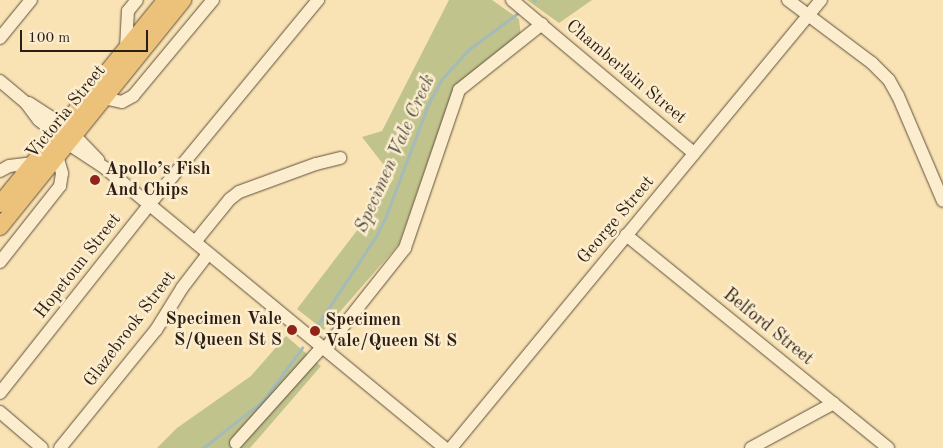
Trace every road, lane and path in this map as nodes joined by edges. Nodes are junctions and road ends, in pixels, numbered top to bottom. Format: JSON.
{"nodes":[{"id":1,"x":31,"y":0,"type":"edge"},
{"id":2,"x":137,"y":0,"type":"edge"},
{"id":3,"x":166,"y":0,"type":"edge"},
{"id":4,"x":183,"y":0,"type":"edge"},
{"id":5,"x":213,"y":0,"type":"edge"},
{"id":6,"x":318,"y":0,"type":"edge"},
{"id":7,"x":512,"y":0,"type":"edge"},
{"id":8,"x":788,"y":0,"type":"edge"},
{"id":9,"x":821,"y":0,"type":"edge"},
{"id":10,"x":808,"y":16,"type":"junction"},
{"id":11,"x":542,"y":24,"type":"junction"},
{"id":12,"x":0,"y":38,"type":"edge"},
{"id":13,"x":126,"y":48,"type":"junction"},
{"id":14,"x":0,"y":80,"type":"edge"},
{"id":15,"x":103,"y":98,"type":"junction"},
{"id":16,"x":65,"y":134,"type":"junction"},
{"id":17,"x":694,"y":153,"type":"junction"},
{"id":18,"x":56,"y":156,"type":"junction"},
{"id":19,"x":340,"y":158,"type":"dead end"},
{"id":20,"x":32,"y":164,"type":"junction"},
{"id":21,"x":0,"y":171,"type":"edge"},
{"id":22,"x":943,"y":201,"type":"edge"},
{"id":23,"x":0,"y":204,"type":"edge"},
{"id":24,"x":150,"y":205,"type":"junction"},
{"id":25,"x":0,"y":227,"type":"edge"},
{"id":26,"x":626,"y":234,"type":"junction"},
{"id":27,"x":195,"y":242,"type":"junction"},
{"id":28,"x":208,"y":254,"type":"junction"},
{"id":29,"x":0,"y":262,"type":"edge"},
{"id":30,"x":323,"y":348,"type":"junction"},
{"id":31,"x":0,"y":393,"type":"edge"},
{"id":32,"x":834,"y":403,"type":"junction"},
{"id":33,"x":0,"y":412,"type":"edge"},
{"id":34,"x":236,"y":444,"type":"dead end"},
{"id":35,"x":42,"y":448,"type":"edge"},
{"id":36,"x":60,"y":448,"type":"edge"},
{"id":37,"x":445,"y":448,"type":"edge"},
{"id":38,"x":451,"y":448,"type":"edge"},
{"id":39,"x":751,"y":448,"type":"edge"},
{"id":40,"x":888,"y":448,"type":"edge"}],
"edges":[{"from":1,"to":12,"type":"street"},
{"from":2,"to":13,"type":"street"},
{"from":3,"to":13,"type":"main road","name":"Victoria Street"},
{"from":4,"to":15,"type":"main road","name":"Victoria Street"},
{"from":5,"to":15,"type":"street"},
{"from":6,"to":24,"type":"street","name":"Hopetoun Street"},
{"from":7,"to":11,"type":"street","name":"Chamberlain Street"},
{"from":8,"to":10,"type":"street"},
{"from":9,"to":10,"type":"street","name":"George Street"},
{"from":10,"to":17,"type":"street","name":"George Street"},
{"from":10,"to":22,"type":"street"},
{"from":11,"to":17,"type":"street","name":"Chamberlain Street"},
{"from":11,"to":30,"type":"street"},
{"from":13,"to":16,"type":"main road","name":"Victoria Street"},
{"from":14,"to":16,"type":"street"},
{"from":15,"to":16,"type":"main road","name":"Victoria Street"},
{"from":16,"to":18,"type":"main road","name":"Victoria Street"},
{"from":16,"to":20,"type":"main road","name":"Victoria Street"},
{"from":16,"to":24,"type":"street"},
{"from":17,"to":26,"type":"street","name":"George Street"},
{"from":18,"to":25,"type":"main road","name":"Victoria Street"},
{"from":18,"to":29,"type":"street"},
{"from":19,"to":27,"type":"street"},
{"from":20,"to":21,"type":"street"},
{"from":20,"to":23,"type":"main road","name":"Victoria Street"},
{"from":24,"to":27,"type":"street"},
{"from":24,"to":31,"type":"street","name":"Hopetoun Street"},
{"from":26,"to":32,"type":"street","name":"Belford Street"},
{"from":26,"to":38,"type":"street","name":"George Street"},
{"from":27,"to":28,"type":"street"},
{"from":28,"to":30,"type":"street"},
{"from":28,"to":36,"type":"street","name":"Glazebrook Street"},
{"from":30,"to":34,"type":"street"},
{"from":30,"to":37,"type":"street"},
{"from":32,"to":39,"type":"street"},
{"from":32,"to":40,"type":"street","name":"Belford Street"},
{"from":33,"to":35,"type":"street"}]}
